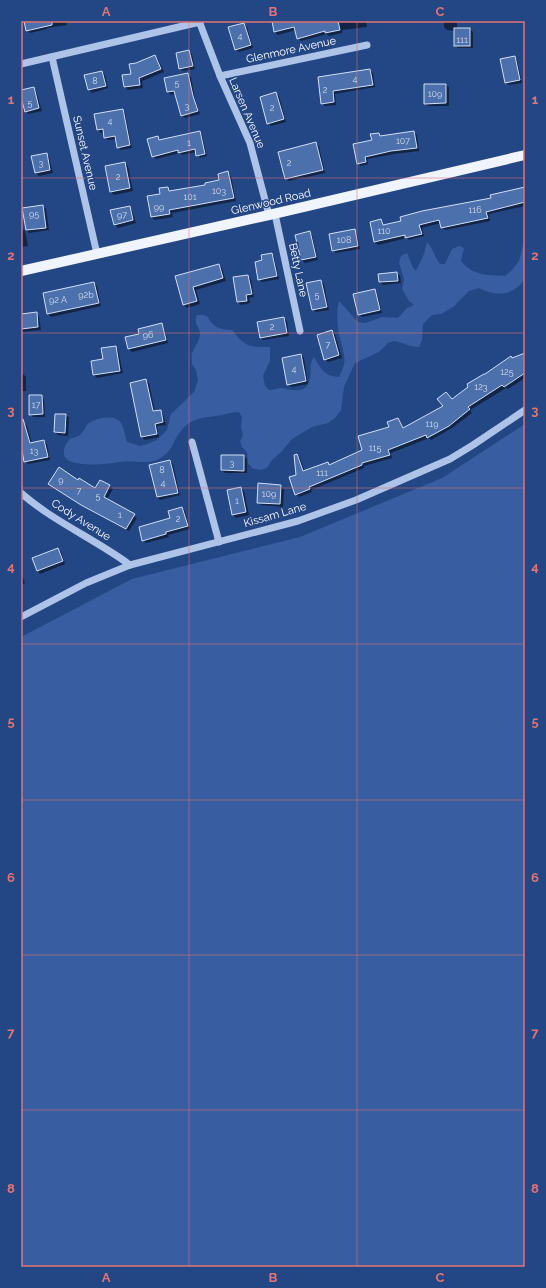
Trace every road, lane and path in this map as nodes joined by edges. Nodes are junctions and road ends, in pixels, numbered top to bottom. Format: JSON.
{"nodes":[{"id":1,"x":199,"y":22,"type":"edge"},
{"id":2,"x":367,"y":44,"type":"dead end"},
{"id":3,"x":52,"y":57,"type":"junction"},
{"id":4,"x":21,"y":64,"type":"edge"},
{"id":5,"x":220,"y":76,"type":"junction"},
{"id":6,"x":525,"y":155,"type":"edge"},
{"id":7,"x":272,"y":214,"type":"junction"},
{"id":8,"x":97,"y":254,"type":"junction"},
{"id":9,"x":21,"y":271,"type":"edge"},
{"id":10,"x":300,"y":331,"type":"dead end"},
{"id":11,"x":525,"y":410,"type":"edge"},
{"id":12,"x":192,"y":442,"type":"dead end"},
{"id":13,"x":21,"y":494,"type":"edge"},
{"id":14,"x":219,"y":542,"type":"junction"},
{"id":15,"x":130,"y":565,"type":"junction"},
{"id":16,"x":21,"y":617,"type":"edge"}],
"edges":[{"from":1,"to":3,"type":"street"},
{"from":1,"to":5,"type":"street","name":"Larsen Avenue"},
{"from":2,"to":5,"type":"street","name":"Glenmore Avenue"},
{"from":3,"to":4,"type":"street"},
{"from":3,"to":8,"type":"street","name":"Sunset Avenue"},
{"from":5,"to":7,"type":"street","name":"Larsen Avenue"},
{"from":6,"to":7,"type":"main road","name":"Glenwood Road"},
{"from":7,"to":8,"type":"main road","name":"Glenwood Road"},
{"from":7,"to":10,"type":"street","name":"Betty Lane"},
{"from":8,"to":9,"type":"main road","name":"Glenwood Road"},
{"from":11,"to":14,"type":"street","name":"Kissam Lane"},
{"from":12,"to":14,"type":"street"},
{"from":13,"to":15,"type":"street","name":"Cody Avenue"},
{"from":14,"to":15,"type":"street","name":"Kissam Lane"},
{"from":15,"to":16,"type":"street","name":"Kissam Lane"}]}
